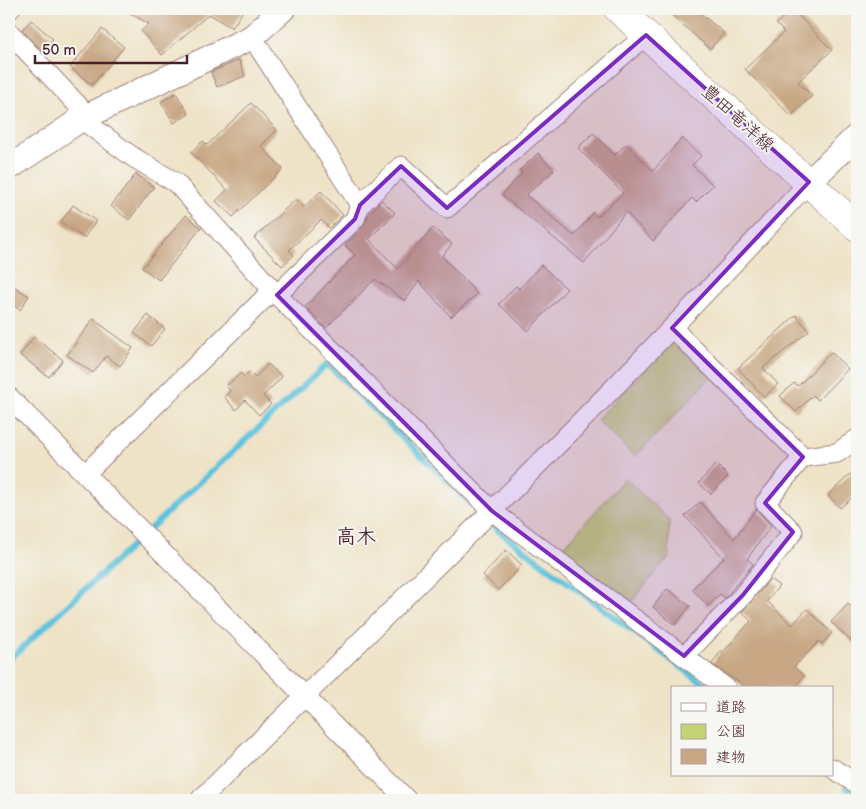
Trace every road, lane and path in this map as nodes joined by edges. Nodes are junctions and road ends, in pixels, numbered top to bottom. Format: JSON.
{"nodes":[{"id":1,"x":283,"y":9,"type":"edge"},
{"id":2,"x":634,"y":18,"type":"edge"},
{"id":3,"x":9,"y":32,"type":"edge"},
{"id":4,"x":252,"y":37,"type":"junction"},
{"id":5,"x":85,"y":117,"type":"junction"},
{"id":6,"x":857,"y":136,"type":"edge"},
{"id":7,"x":9,"y":168,"type":"edge"},
{"id":8,"x":809,"y":182,"type":"junction"},
{"id":9,"x":360,"y":205,"type":"junction"},
{"id":10,"x":857,"y":227,"type":"edge"},
{"id":11,"x":275,"y":292,"type":"junction"},
{"id":12,"x":672,"y":328,"type":"junction"},
{"id":13,"x":9,"y":397,"type":"edge"},
{"id":14,"x":857,"y":439,"type":"edge"},
{"id":15,"x":803,"y":457,"type":"junction"},
{"id":16,"x":85,"y":474,"type":"junction"},
{"id":17,"x":492,"y":511,"type":"junction"},
{"id":18,"x":684,"y":656,"type":"junction"},
{"id":19,"x":723,"y":686,"type":"edge"},
{"id":20,"x":304,"y":696,"type":"junction"},
{"id":21,"x":834,"y":769,"type":"edge"},
{"id":22,"x":857,"y":784,"type":"edge"},
{"id":23,"x":200,"y":800,"type":"edge"},
{"id":24,"x":407,"y":800,"type":"edge"}],
"edges":[{"from":1,"to":4,"type":"street"},
{"from":2,"to":8,"type":"main road","name":"豊田竜洋線"},
{"from":2,"to":9,"type":"street"},
{"from":3,"to":5,"type":"street"},
{"from":4,"to":5,"type":"street"},
{"from":4,"to":9,"type":"street"},
{"from":5,"to":7,"type":"street"},
{"from":5,"to":11,"type":"street"},
{"from":6,"to":8,"type":"street"},
{"from":8,"to":10,"type":"main road","name":"豊田竜洋線"},
{"from":8,"to":12,"type":"street"},
{"from":9,"to":11,"type":"street"},
{"from":11,"to":16,"type":"street"},
{"from":11,"to":17,"type":"street"},
{"from":12,"to":15,"type":"street"},
{"from":12,"to":17,"type":"street"},
{"from":13,"to":16,"type":"street"},
{"from":14,"to":15,"type":"street"},
{"from":15,"to":18,"type":"street"},
{"from":16,"to":20,"type":"street"},
{"from":17,"to":18,"type":"street"},
{"from":17,"to":20,"type":"street"},
{"from":18,"to":19,"type":"street"},
{"from":20,"to":23,"type":"street"},
{"from":20,"to":24,"type":"street"},
{"from":21,"to":22,"type":"street"}]}
